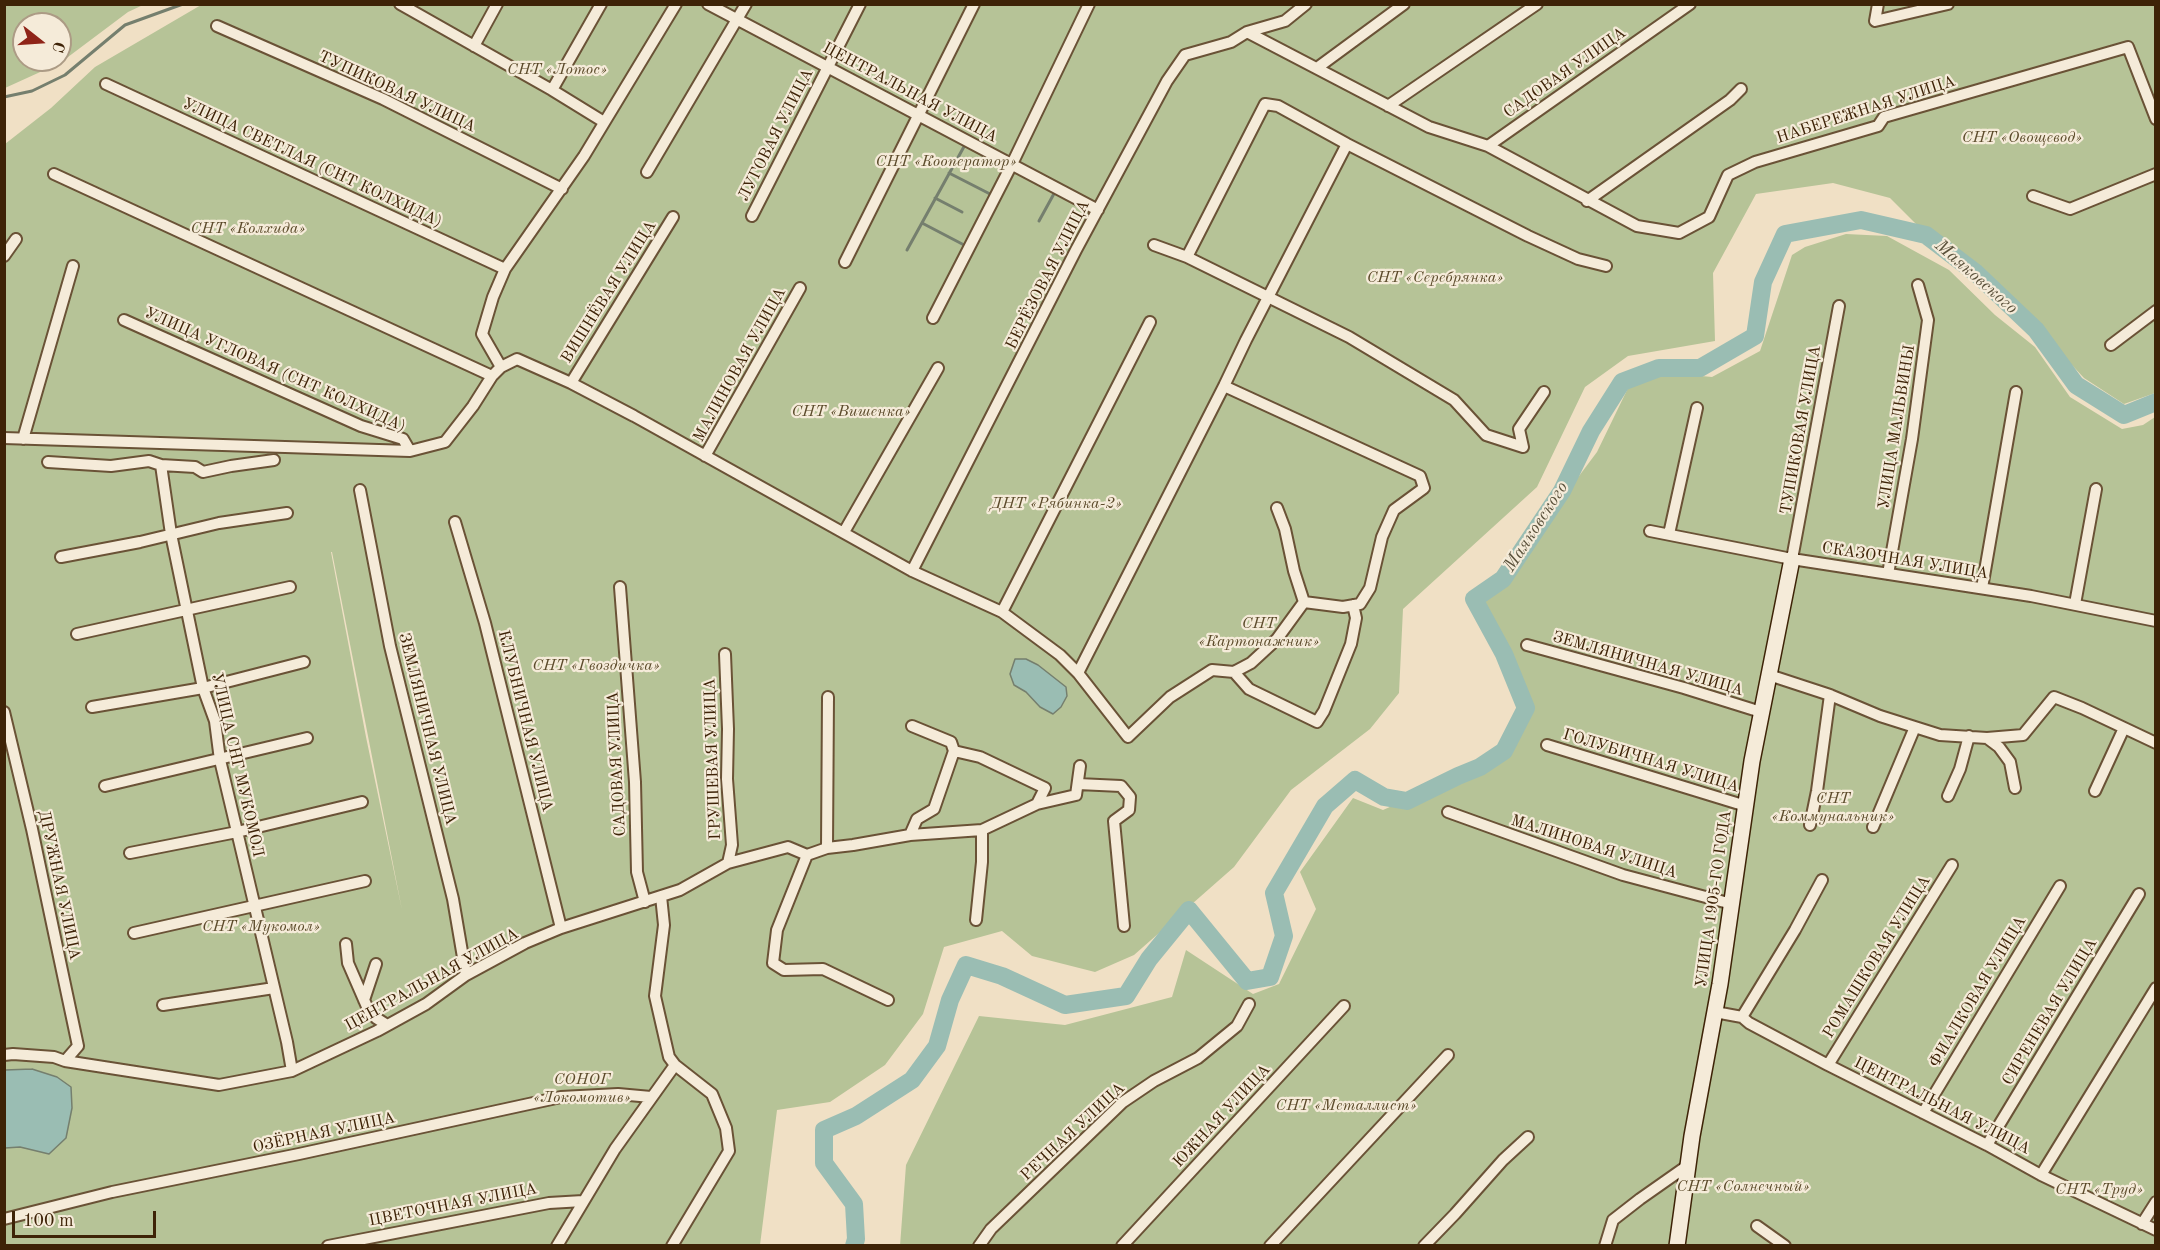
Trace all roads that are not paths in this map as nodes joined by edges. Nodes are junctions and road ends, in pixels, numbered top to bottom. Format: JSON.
{"nodes":[{"id":1,"x":400,"y":4,"type":"edge"},
{"id":2,"x":497,"y":4,"type":"edge"},
{"id":3,"x":601,"y":4,"type":"edge"},
{"id":4,"x":676,"y":4,"type":"edge"},
{"id":5,"x":708,"y":4,"type":"edge"},
{"id":6,"x":746,"y":4,"type":"edge"},
{"id":7,"x":860,"y":4,"type":"edge"},
{"id":8,"x":974,"y":4,"type":"edge"},
{"id":9,"x":1089,"y":4,"type":"edge"},
{"id":10,"x":1306,"y":4,"type":"edge"},
{"id":11,"x":1404,"y":4,"type":"edge"},
{"id":12,"x":1537,"y":4,"type":"edge"},
{"id":13,"x":1690,"y":4,"type":"edge"},
{"id":14,"x":1878,"y":4,"type":"edge"},
{"id":15,"x":1948,"y":4,"type":"edge"},
{"id":16,"x":736,"y":20,"type":"junction"},
{"id":17,"x":217,"y":26,"type":"dead end"},
{"id":18,"x":1247,"y":32,"type":"junction"},
{"id":19,"x":474,"y":46,"type":"junction"},
{"id":20,"x":828,"y":67,"type":"junction"},
{"id":21,"x":1317,"y":68,"type":"junction"},
{"id":22,"x":106,"y":84,"type":"dead end"},
{"id":23,"x":1741,"y":89,"type":"dead end"},
{"id":24,"x":552,"y":90,"type":"junction"},
{"id":25,"x":1388,"y":106,"type":"junction"},
{"id":26,"x":919,"y":114,"type":"junction"},
{"id":27,"x":2156,"y":119,"type":"edge"},
{"id":28,"x":604,"y":122,"type":"junction"},
{"id":29,"x":1347,"y":144,"type":"junction"},
{"id":30,"x":1488,"y":146,"type":"junction"},
{"id":31,"x":1012,"y":164,"type":"junction"},
{"id":32,"x":647,"y":172,"type":"dead end"},
{"id":33,"x":54,"y":174,"type":"dead end"},
{"id":34,"x":2156,"y":174,"type":"edge"},
{"id":35,"x":562,"y":189,"type":"junction"},
{"id":36,"x":2033,"y":196,"type":"dead end"},
{"id":37,"x":1587,"y":201,"type":"junction"},
{"id":38,"x":1098,"y":210,"type":"junction"},
{"id":39,"x":752,"y":216,"type":"dead end"},
{"id":40,"x":673,"y":217,"type":"dead end"},
{"id":41,"x":16,"y":239,"type":"dead end"},
{"id":42,"x":1154,"y":245,"type":"dead end"},
{"id":43,"x":4,"y":256,"type":"edge"},
{"id":44,"x":1187,"y":257,"type":"junction"},
{"id":45,"x":845,"y":262,"type":"dead end"},
{"id":46,"x":73,"y":266,"type":"dead end"},
{"id":47,"x":1606,"y":266,"type":"dead end"},
{"id":48,"x":505,"y":269,"type":"junction"},
{"id":49,"x":1918,"y":285,"type":"dead end"},
{"id":50,"x":800,"y":288,"type":"dead end"},
{"id":51,"x":1269,"y":297,"type":"junction"},
{"id":52,"x":1839,"y":306,"type":"dead end"},
{"id":53,"x":2156,"y":311,"type":"edge"},
{"id":54,"x":933,"y":318,"type":"dead end"},
{"id":55,"x":124,"y":320,"type":"dead end"},
{"id":56,"x":1150,"y":322,"type":"dead end"},
{"id":57,"x":2112,"y":345,"type":"dead end"},
{"id":58,"x":501,"y":367,"type":"junction"},
{"id":59,"x":938,"y":368,"type":"dead end"},
{"id":60,"x":492,"y":375,"type":"junction"},
{"id":61,"x":571,"y":383,"type":"junction"},
{"id":62,"x":1224,"y":386,"type":"junction"},
{"id":63,"x":1544,"y":392,"type":"dead end"},
{"id":64,"x":2016,"y":392,"type":"dead end"},
{"id":65,"x":1697,"y":408,"type":"dead end"},
{"id":66,"x":4,"y":438,"type":"edge"},
{"id":67,"x":23,"y":439,"type":"junction"},
{"id":68,"x":410,"y":450,"type":"junction"},
{"id":69,"x":705,"y":456,"type":"junction"},
{"id":70,"x":274,"y":460,"type":"dead end"},
{"id":71,"x":48,"y":462,"type":"dead end"},
{"id":72,"x":161,"y":465,"type":"junction"},
{"id":73,"x":2096,"y":489,"type":"dead end"},
{"id":74,"x":360,"y":490,"type":"dead end"},
{"id":75,"x":1277,"y":508,"type":"dead end"},
{"id":76,"x":287,"y":513,"type":"dead end"},
{"id":77,"x":455,"y":522,"type":"dead end"},
{"id":78,"x":1650,"y":531,"type":"dead end"},
{"id":79,"x":844,"y":532,"type":"junction"},
{"id":80,"x":171,"y":534,"type":"junction"},
{"id":81,"x":1669,"y":534,"type":"junction"},
{"id":82,"x":61,"y":557,"type":"dead end"},
{"id":83,"x":1792,"y":559,"type":"junction"},
{"id":84,"x":912,"y":571,"type":"junction"},
{"id":85,"x":1888,"y":574,"type":"junction"},
{"id":86,"x":290,"y":587,"type":"dead end"},
{"id":87,"x":620,"y":587,"type":"dead end"},
{"id":88,"x":1982,"y":588,"type":"junction"},
{"id":89,"x":1304,"y":602,"type":"junction"},
{"id":90,"x":2075,"y":604,"type":"junction"},
{"id":91,"x":1353,"y":605,"type":"junction"},
{"id":92,"x":188,"y":610,"type":"junction"},
{"id":93,"x":1002,"y":612,"type":"junction"},
{"id":94,"x":2156,"y":621,"type":"edge"},
{"id":95,"x":77,"y":634,"type":"dead end"},
{"id":96,"x":1527,"y":645,"type":"dead end"},
{"id":97,"x":725,"y":654,"type":"dead end"},
{"id":98,"x":304,"y":662,"type":"dead end"},
{"id":99,"x":1234,"y":672,"type":"junction"},
{"id":100,"x":1078,"y":673,"type":"junction"},
{"id":101,"x":1769,"y":675,"type":"junction"},
{"id":102,"x":203,"y":688,"type":"junction"},
{"id":103,"x":1830,"y":694,"type":"junction"},
{"id":104,"x":828,"y":697,"type":"dead end"},
{"id":105,"x":92,"y":707,"type":"dead end"},
{"id":106,"x":4,"y":712,"type":"edge"},
{"id":107,"x":1761,"y":712,"type":"junction"},
{"id":108,"x":912,"y":726,"type":"dead end"},
{"id":109,"x":1915,"y":727,"type":"junction"},
{"id":110,"x":2124,"y":728,"type":"junction"},
{"id":111,"x":1969,"y":736,"type":"junction"},
{"id":112,"x":307,"y":738,"type":"dead end"},
{"id":113,"x":1987,"y":738,"type":"junction"},
{"id":114,"x":2156,"y":743,"type":"edge"},
{"id":115,"x":1547,"y":745,"type":"dead end"},
{"id":116,"x":954,"y":751,"type":"junction"},
{"id":117,"x":220,"y":760,"type":"junction"},
{"id":118,"x":1080,"y":766,"type":"dead end"},
{"id":119,"x":1078,"y":784,"type":"junction"},
{"id":120,"x":105,"y":786,"type":"dead end"},
{"id":121,"x":2015,"y":788,"type":"dead end"},
{"id":122,"x":2095,"y":790,"type":"dead end"},
{"id":123,"x":1948,"y":796,"type":"dead end"},
{"id":124,"x":362,"y":802,"type":"dead end"},
{"id":125,"x":1037,"y":804,"type":"junction"},
{"id":126,"x":1746,"y":806,"type":"junction"},
{"id":127,"x":1448,"y":812,"type":"dead end"},
{"id":128,"x":1810,"y":825,"type":"dead end"},
{"id":129,"x":1873,"y":827,"type":"dead end"},
{"id":130,"x":982,"y":830,"type":"junction"},
{"id":131,"x":237,"y":832,"type":"junction"},
{"id":132,"x":910,"y":835,"type":"junction"},
{"id":133,"x":827,"y":848,"type":"junction"},
{"id":134,"x":130,"y":853,"type":"dead end"},
{"id":135,"x":807,"y":855,"type":"junction"},
{"id":136,"x":728,"y":863,"type":"junction"},
{"id":137,"x":1952,"y":865,"type":"dead end"},
{"id":138,"x":1822,"y":880,"type":"dead end"},
{"id":139,"x":365,"y":881,"type":"dead end"},
{"id":140,"x":2060,"y":885,"type":"dead end"},
{"id":141,"x":2139,"y":894,"type":"dead end"},
{"id":142,"x":661,"y":896,"type":"junction"},
{"id":143,"x":645,"y":902,"type":"junction"},
{"id":144,"x":255,"y":904,"type":"junction"},
{"id":145,"x":1732,"y":904,"type":"junction"},
{"id":146,"x":976,"y":920,"type":"dead end"},
{"id":147,"x":1124,"y":926,"type":"dead end"},
{"id":148,"x":561,"y":928,"type":"junction"},
{"id":149,"x":134,"y":933,"type":"dead end"},
{"id":150,"x":346,"y":944,"type":"dead end"},
{"id":151,"x":376,"y":964,"type":"dead end"},
{"id":152,"x":466,"y":975,"type":"junction"},
{"id":153,"x":274,"y":987,"type":"junction"},
{"id":154,"x":2156,"y":988,"type":"edge"},
{"id":155,"x":364,"y":1000,"type":"junction"},
{"id":156,"x":888,"y":1000,"type":"dead end"},
{"id":157,"x":1249,"y":1004,"type":"dead end"},
{"id":158,"x":163,"y":1005,"type":"dead end"},
{"id":159,"x":1344,"y":1006,"type":"dead end"},
{"id":160,"x":1715,"y":1012,"type":"junction"},
{"id":161,"x":1742,"y":1017,"type":"junction"},
{"id":162,"x":387,"y":1025,"type":"junction"},
{"id":163,"x":4,"y":1055,"type":"edge"},
{"id":164,"x":1448,"y":1055,"type":"dead end"},
{"id":165,"x":65,"y":1061,"type":"junction"},
{"id":166,"x":675,"y":1065,"type":"junction"},
{"id":167,"x":1828,"y":1065,"type":"junction"},
{"id":168,"x":292,"y":1071,"type":"junction"},
{"id":169,"x":651,"y":1097,"type":"junction"},
{"id":170,"x":1923,"y":1113,"type":"junction"},
{"id":171,"x":1528,"y":1137,"type":"dead end"},
{"id":172,"x":1987,"y":1144,"type":"junction"},
{"id":173,"x":1687,"y":1166,"type":"junction"},
{"id":174,"x":2041,"y":1174,"type":"junction"},
{"id":175,"x":583,"y":1201,"type":"junction"},
{"id":176,"x":2156,"y":1202,"type":"edge"},
{"id":177,"x":4,"y":1220,"type":"edge"},
{"id":178,"x":2142,"y":1224,"type":"junction"},
{"id":179,"x":1757,"y":1226,"type":"dead end"},
{"id":180,"x":2156,"y":1230,"type":"edge"},
{"id":181,"x":328,"y":1245,"type":"edge"},
{"id":182,"x":557,"y":1245,"type":"edge"},
{"id":183,"x":672,"y":1245,"type":"edge"},
{"id":184,"x":978,"y":1245,"type":"edge"},
{"id":185,"x":1122,"y":1245,"type":"edge"},
{"id":186,"x":1270,"y":1245,"type":"edge"},
{"id":187,"x":1424,"y":1245,"type":"edge"},
{"id":188,"x":1605,"y":1245,"type":"edge"},
{"id":189,"x":1677,"y":1245,"type":"edge"},
{"id":190,"x":1785,"y":1245,"type":"edge"}],
"edges":[{"from":1,"to":19,"type":"street"},
{"from":2,"to":19,"type":"street"},
{"from":3,"to":24,"type":"street"},
{"from":4,"to":28,"type":"street"},
{"from":5,"to":16,"type":"street","name":"ЦЕНТРАЛЬНАЯ УЛИЦА"},
{"from":6,"to":16,"type":"street"},
{"from":7,"to":20,"type":"street","name":"ЛУГОВАЯ УЛИЦА"},
{"from":8,"to":26,"type":"street"},
{"from":9,"to":31,"type":"street"},
{"from":10,"to":18,"type":"street","name":"БЕРЁЗОВАЯ УЛИЦА"},
{"from":11,"to":21,"type":"street"},
{"from":12,"to":25,"type":"street"},
{"from":13,"to":30,"type":"street","name":"САДОВАЯ УЛИЦА"},
{"from":14,"to":15,"type":"street"},
{"from":16,"to":20,"type":"street","name":"ЦЕНТРАЛЬНАЯ УЛИЦА"},
{"from":16,"to":32,"type":"street"},
{"from":17,"to":35,"type":"street","name":"ТУПИКОВАЯ УЛИЦА"},
{"from":18,"to":21,"type":"street"},
{"from":18,"to":38,"type":"street","name":"БЕРЁЗОВАЯ УЛИЦА"},
{"from":19,"to":24,"type":"street"},
{"from":20,"to":26,"type":"street","name":"ЦЕНТРАЛЬНАЯ УЛИЦА"},
{"from":20,"to":39,"type":"street","name":"ЛУГОВАЯ УЛИЦА"},
{"from":21,"to":25,"type":"street"},
{"from":22,"to":48,"type":"street","name":"УЛИЦА СВЕТЛАЯ (СНТ КОЛХИДА)"},
{"from":23,"to":37,"type":"street"},
{"from":24,"to":28,"type":"street"},
{"from":25,"to":30,"type":"street"},
{"from":26,"to":31,"type":"street","name":"ЦЕНТРАЛЬНАЯ УЛИЦА"},
{"from":26,"to":45,"type":"street"},
{"from":27,"to":37,"type":"street","name":"НАБЕРЕЖНАЯ УЛИЦА"},
{"from":28,"to":35,"type":"street"},
{"from":29,"to":44,"type":"street"},
{"from":29,"to":47,"type":"street"},
{"from":29,"to":51,"type":"street"},
{"from":30,"to":37,"type":"street"},
{"from":31,"to":38,"type":"street","name":"ЦЕНТРАЛЬНАЯ УЛИЦА"},
{"from":31,"to":54,"type":"street"},
{"from":33,"to":60,"type":"street"},
{"from":34,"to":36,"type":"street"},
{"from":35,"to":48,"type":"street"},
{"from":38,"to":84,"type":"street","name":"БЕРЁЗОВАЯ УЛИЦА"},
{"from":40,"to":61,"type":"street","name":"ВИШНЁВАЯ УЛИЦА"},
{"from":41,"to":43,"type":"street"},
{"from":42,"to":44,"type":"street"},
{"from":44,"to":51,"type":"street"},
{"from":46,"to":67,"type":"street"},
{"from":48,"to":58,"type":"street"},
{"from":49,"to":85,"type":"street","name":"УЛИЦА МАЛЬВИНЫ"},
{"from":50,"to":69,"type":"street","name":"МАЛИНОВАЯ УЛИЦА"},
{"from":51,"to":62,"type":"street"},
{"from":51,"to":63,"type":"street"},
{"from":52,"to":83,"type":"street","name":"ТУПИКОВАЯ УЛИЦА"},
{"from":53,"to":57,"type":"street"},
{"from":55,"to":68,"type":"street","name":"УЛИЦА УГЛОВАЯ (СНТ КОЛХИДА)"},
{"from":56,"to":93,"type":"street"},
{"from":58,"to":60,"type":"street"},
{"from":58,"to":61,"type":"street"},
{"from":59,"to":79,"type":"street"},
{"from":60,"to":68,"type":"street"},
{"from":61,"to":69,"type":"street"},
{"from":62,"to":91,"type":"street"},
{"from":62,"to":100,"type":"street"},
{"from":64,"to":88,"type":"street"},
{"from":65,"to":81,"type":"street"},
{"from":66,"to":67,"type":"street"},
{"from":67,"to":68,"type":"street"},
{"from":69,"to":79,"type":"street"},
{"from":70,"to":72,"type":"street"},
{"from":71,"to":72,"type":"street"},
{"from":72,"to":80,"type":"street","name":"УЛИЦА СНГ МУКОМОЛ"},
{"from":73,"to":90,"type":"street"},
{"from":74,"to":152,"type":"street","name":"ЗЕМЛЯНИЧНАЯ УЛИЦА"},
{"from":75,"to":89,"type":"street"},
{"from":76,"to":80,"type":"street"},
{"from":77,"to":148,"type":"street","name":"КЛУБНИЧНАЯ УЛИЦА"},
{"from":78,"to":81,"type":"street","name":"СКАЗОЧНАЯ УЛИЦА"},
{"from":79,"to":84,"type":"street"},
{"from":80,"to":82,"type":"street"},
{"from":80,"to":92,"type":"street","name":"УЛИЦА СНГ МУКОМОЛ"},
{"from":81,"to":83,"type":"street","name":"СКАЗОЧНАЯ УЛИЦА"},
{"from":83,"to":85,"type":"street","name":"СКАЗОЧНАЯ УЛИЦА"},
{"from":83,"to":101,"type":"street","name":"УЛИЦА 1905-ГО ГОДА"},
{"from":84,"to":93,"type":"street"},
{"from":85,"to":88,"type":"street","name":"СКАЗОЧНАЯ УЛИЦА"},
{"from":86,"to":92,"type":"street"},
{"from":87,"to":143,"type":"street","name":"САДОВАЯ УЛИЦА"},
{"from":88,"to":90,"type":"street","name":"СКАЗОЧНАЯ УЛИЦА"},
{"from":89,"to":91,"type":"street"},
{"from":89,"to":99,"type":"street"},
{"from":90,"to":94,"type":"street","name":"СКАЗОЧНАЯ УЛИЦА"},
{"from":91,"to":99,"type":"street"},
{"from":92,"to":95,"type":"street"},
{"from":92,"to":102,"type":"street","name":"УЛИЦА СНГ МУКОМОЛ"},
{"from":93,"to":100,"type":"street"},
{"from":96,"to":107,"type":"street","name":"ЗЕМЛЯНИЧНАЯ УЛИЦА"},
{"from":97,"to":136,"type":"street","name":"ГРУШЕВАЯ УЛИЦА"},
{"from":98,"to":102,"type":"street"},
{"from":99,"to":100,"type":"street"},
{"from":101,"to":103,"type":"street"},
{"from":101,"to":107,"type":"street","name":"УЛИЦА 1905-ГО ГОДА"},
{"from":102,"to":105,"type":"street"},
{"from":102,"to":117,"type":"street","name":"УЛИЦА СНГ МУКОМОЛ"},
{"from":103,"to":109,"type":"street"},
{"from":103,"to":128,"type":"street"},
{"from":104,"to":133,"type":"street"},
{"from":106,"to":165,"type":"street","name":"ДРУЖНАЯ УЛИЦА"},
{"from":107,"to":126,"type":"street","name":"УЛИЦА 1905-ГО ГОДА"},
{"from":108,"to":116,"type":"street"},
{"from":109,"to":111,"type":"street"},
{"from":109,"to":129,"type":"street"},
{"from":110,"to":113,"type":"street"},
{"from":110,"to":114,"type":"street"},
{"from":110,"to":122,"type":"street"},
{"from":111,"to":113,"type":"street"},
{"from":111,"to":123,"type":"street"},
{"from":112,"to":117,"type":"street"},
{"from":113,"to":121,"type":"street"},
{"from":115,"to":126,"type":"street","name":"ГОЛУБИЧНАЯ УЛИЦА"},
{"from":116,"to":125,"type":"street"},
{"from":116,"to":132,"type":"street"},
{"from":117,"to":120,"type":"street"},
{"from":117,"to":131,"type":"street","name":"УЛИЦА СНГ МУКОМОЛ"},
{"from":118,"to":119,"type":"street"},
{"from":119,"to":125,"type":"street"},
{"from":119,"to":147,"type":"street"},
{"from":124,"to":131,"type":"street"},
{"from":125,"to":130,"type":"street"},
{"from":126,"to":145,"type":"street","name":"УЛИЦА 1905-ГО ГОДА"},
{"from":127,"to":145,"type":"street","name":"МАЛИНОВАЯ УЛИЦА"},
{"from":130,"to":132,"type":"street"},
{"from":130,"to":146,"type":"street"},
{"from":131,"to":134,"type":"street"},
{"from":131,"to":144,"type":"street","name":"УЛИЦА СНГ МУКОМОЛ"},
{"from":132,"to":133,"type":"street"},
{"from":133,"to":135,"type":"street"},
{"from":135,"to":136,"type":"street","name":"ЦЕНТРАЛЬНАЯ УЛИЦА"},
{"from":135,"to":156,"type":"street"},
{"from":136,"to":142,"type":"street","name":"ЦЕНТРАЛЬНАЯ УЛИЦА"},
{"from":137,"to":167,"type":"street","name":"РОМАШКОВАЯ УЛИЦА"},
{"from":138,"to":161,"type":"street"},
{"from":139,"to":144,"type":"street"},
{"from":140,"to":170,"type":"street","name":"ФИАЛКОВАЯ УЛИЦА"},
{"from":141,"to":172,"type":"street","name":"СИРЕНЕВАЯ УЛИЦА"},
{"from":142,"to":143,"type":"street","name":"ЦЕНТРАЛЬНАЯ УЛИЦА"},
{"from":142,"to":166,"type":"street"},
{"from":143,"to":148,"type":"street","name":"ЦЕНТРАЛЬНАЯ УЛИЦА"},
{"from":144,"to":149,"type":"street"},
{"from":144,"to":153,"type":"street","name":"УЛИЦА СНГ МУКОМОЛ"},
{"from":145,"to":160,"type":"street","name":"УЛИЦА 1905-ГО ГОДА"},
{"from":148,"to":152,"type":"street","name":"ЦЕНТРАЛЬНАЯ УЛИЦА"},
{"from":150,"to":155,"type":"street"},
{"from":151,"to":155,"type":"street"},
{"from":152,"to":162,"type":"street","name":"ЦЕНТРАЛЬНАЯ УЛИЦА"},
{"from":153,"to":158,"type":"street"},
{"from":153,"to":168,"type":"street","name":"УЛИЦА СНГ МУКОМОЛ"},
{"from":154,"to":174,"type":"street"},
{"from":155,"to":162,"type":"street"},
{"from":157,"to":184,"type":"street","name":"РЕЧНАЯ УЛИЦА"},
{"from":159,"to":185,"type":"street","name":"ЮЖНАЯ УЛИЦА"},
{"from":160,"to":161,"type":"street","name":"ЦЕНТРАЛЬНАЯ УЛИЦА"},
{"from":160,"to":173,"type":"street","name":"УЛИЦА 1905-ГО ГОДА"},
{"from":161,"to":167,"type":"street","name":"ЦЕНТРАЛЬНАЯ УЛИЦА"},
{"from":162,"to":168,"type":"street","name":"ЦЕНТРАЛЬНАЯ УЛИЦА"},
{"from":163,"to":165,"type":"street","name":"ЦЕНТРАЛЬНАЯ УЛИЦА"},
{"from":164,"to":186,"type":"street"},
{"from":165,"to":168,"type":"street","name":"ЦЕНТРАЛЬНАЯ УЛИЦА"},
{"from":166,"to":169,"type":"street"},
{"from":166,"to":183,"type":"street"},
{"from":167,"to":170,"type":"street","name":"ЦЕНТРАЛЬНАЯ УЛИЦА"},
{"from":169,"to":175,"type":"street"},
{"from":169,"to":177,"type":"street","name":"ОЗЁРНАЯ УЛИЦА"},
{"from":170,"to":172,"type":"street","name":"ЦЕНТРАЛЬНАЯ УЛИЦА"},
{"from":171,"to":187,"type":"street"},
{"from":172,"to":174,"type":"street","name":"ЦЕНТРАЛЬНАЯ УЛИЦА"},
{"from":173,"to":188,"type":"street"},
{"from":173,"to":189,"type":"street","name":"УЛИЦА 1905-ГО ГОДА"},
{"from":174,"to":178,"type":"street","name":"ЦЕНТРАЛЬНАЯ УЛИЦА"},
{"from":175,"to":181,"type":"street","name":"ЦВЕТОЧНАЯ УЛИЦА"},
{"from":175,"to":182,"type":"street"},
{"from":176,"to":178,"type":"street"},
{"from":178,"to":180,"type":"street","name":"ЦЕНТРАЛЬНАЯ УЛИЦА"},
{"from":179,"to":190,"type":"street"}]}
